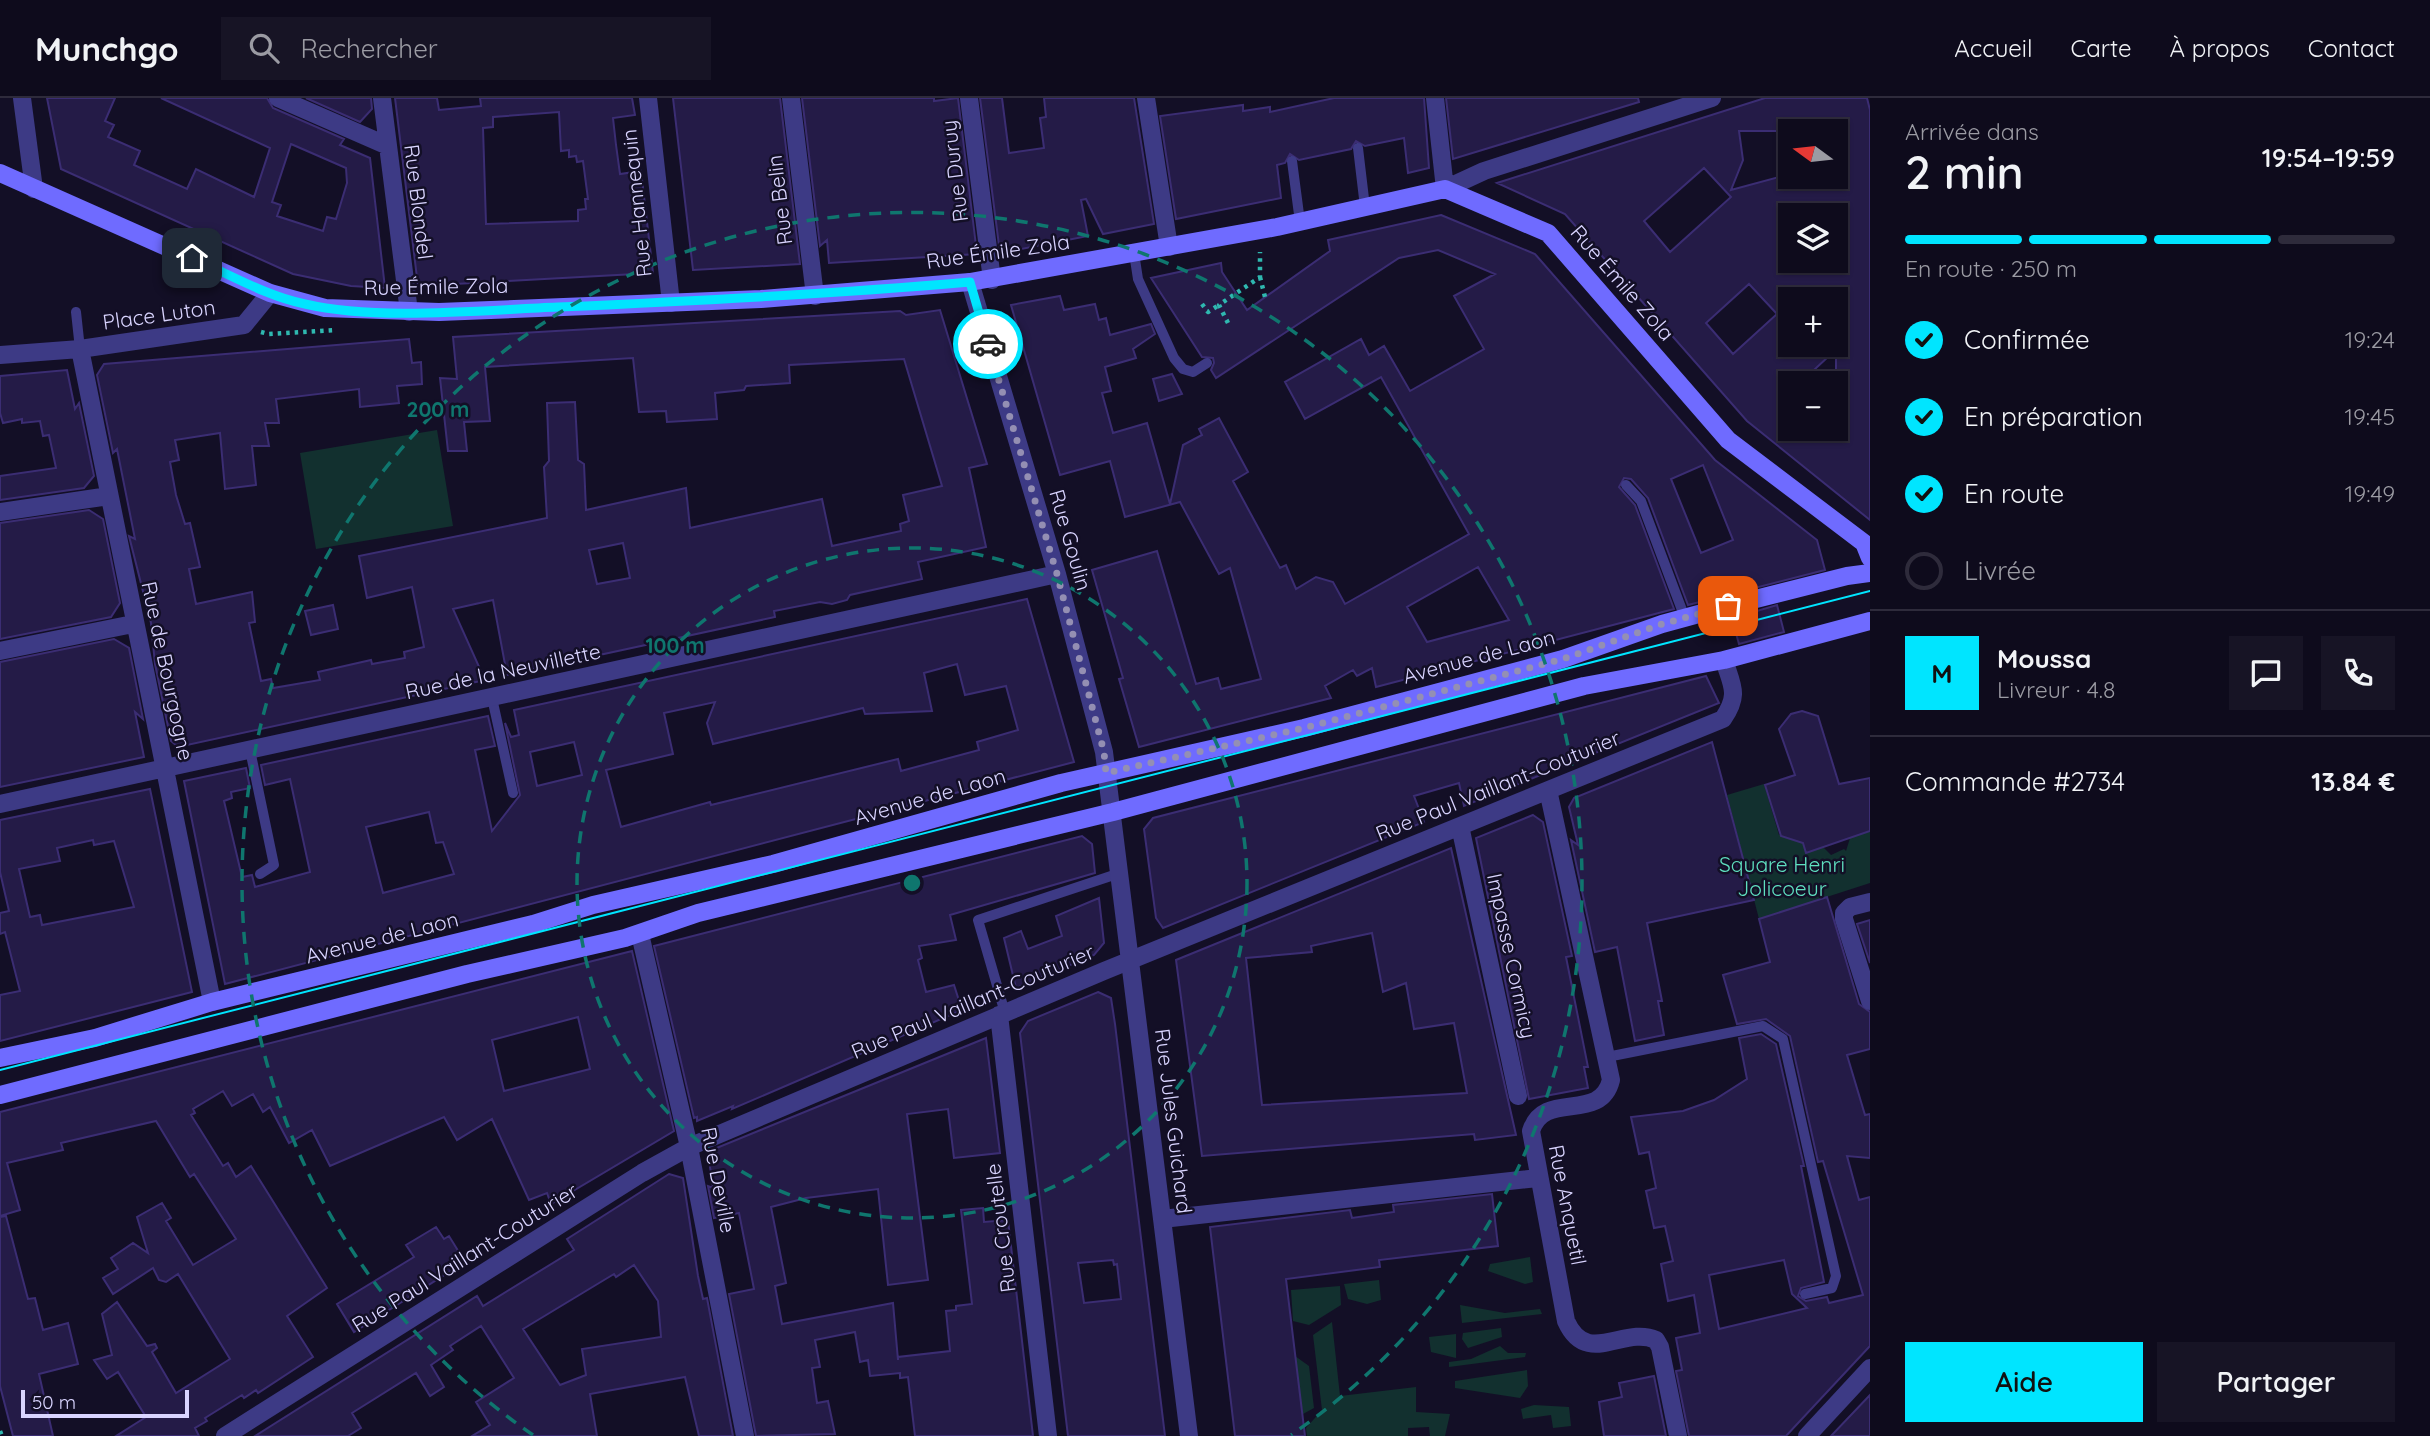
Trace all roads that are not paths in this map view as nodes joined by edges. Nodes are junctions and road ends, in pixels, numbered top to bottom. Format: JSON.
{"nodes":[{"id":1,"x":22,"y":98,"type":"edge"},
{"id":2,"x":278,"y":98,"type":"edge"},
{"id":3,"x":382,"y":98,"type":"edge"},
{"id":4,"x":648,"y":98,"type":"edge"},
{"id":5,"x":791,"y":98,"type":"edge"},
{"id":6,"x":969,"y":98,"type":"edge"},
{"id":7,"x":1146,"y":98,"type":"edge"},
{"id":8,"x":1435,"y":98,"type":"edge"},
{"id":9,"x":1712,"y":98,"type":"edge"},
{"id":10,"x":1678,"y":103,"type":"edge"},
{"id":11,"x":388,"y":146,"type":"junction"},
{"id":12,"x":1358,"y":148,"type":"dead end"},
{"id":13,"x":1292,"y":161,"type":"dead end"},
{"id":14,"x":2,"y":179,"type":"edge"},
{"id":15,"x":34,"y":189,"type":"junction"},
{"id":16,"x":1445,"y":189,"type":"junction"},
{"id":17,"x":1365,"y":207,"type":"junction"},
{"id":18,"x":1300,"y":222,"type":"junction"},
{"id":19,"x":1169,"y":247,"type":"junction"},
{"id":20,"x":1134,"y":253,"type":"junction"},
{"id":21,"x":992,"y":280,"type":"junction"},
{"id":22,"x":970,"y":282,"type":"junction"},
{"id":23,"x":270,"y":293,"type":"junction"},
{"id":24,"x":815,"y":296,"type":"junction"},
{"id":25,"x":671,"y":303,"type":"junction"},
{"id":26,"x":76,"y":312,"type":"dead end"},
{"id":27,"x":409,"y":312,"type":"junction"},
{"id":28,"x":80,"y":349,"type":"junction"},
{"id":29,"x":0,"y":355,"type":"edge"},
{"id":30,"x":1207,"y":363,"type":"dead end"},
{"id":31,"x":1626,"y":485,"type":"dead end"},
{"id":32,"x":109,"y":496,"type":"junction"},
{"id":33,"x":0,"y":512,"type":"edge"},
{"id":34,"x":1870,"y":558,"type":"edge"},
{"id":35,"x":1870,"y":573,"type":"edge"},
{"id":36,"x":1057,"y":574,"type":"junction"},
{"id":37,"x":1685,"y":618,"type":"junction"},
{"id":38,"x":1870,"y":621,"type":"edge"},
{"id":39,"x":133,"y":624,"type":"junction"},
{"id":40,"x":0,"y":651,"type":"edge"},
{"id":41,"x":1724,"y":660,"type":"junction"},
{"id":42,"x":492,"y":698,"type":"junction"},
{"id":43,"x":250,"y":750,"type":"junction"},
{"id":44,"x":165,"y":769,"type":"junction"},
{"id":45,"x":1106,"y":773,"type":"junction"},
{"id":46,"x":1549,"y":790,"type":"junction"},
{"id":47,"x":513,"y":793,"type":"dead end"},
{"id":48,"x":0,"y":804,"type":"edge"},
{"id":49,"x":1113,"y":813,"type":"junction"},
{"id":50,"x":1460,"y":826,"type":"junction"},
{"id":51,"x":1120,"y":873,"type":"junction"},
{"id":52,"x":260,"y":874,"type":"dead end"},
{"id":53,"x":1870,"y":902,"type":"edge"},
{"id":54,"x":640,"y":934,"type":"junction"},
{"id":55,"x":1130,"y":960,"type":"junction"},
{"id":56,"x":1870,"y":1000,"type":"edge"},
{"id":57,"x":212,"y":1002,"type":"junction"},
{"id":58,"x":1002,"y":1014,"type":"junction"},
{"id":59,"x":0,"y":1058,"type":"edge"},
{"id":60,"x":1607,"y":1058,"type":"junction"},
{"id":61,"x":0,"y":1095,"type":"edge"},
{"id":62,"x":1518,"y":1096,"type":"dead end"},
{"id":63,"x":689,"y":1147,"type":"junction"},
{"id":64,"x":1538,"y":1178,"type":"junction"},
{"id":65,"x":1162,"y":1219,"type":"junction"},
{"id":66,"x":1805,"y":1294,"type":"dead end"},
{"id":67,"x":1870,"y":1368,"type":"edge"},
{"id":68,"x":225,"y":1436,"type":"edge"},
{"id":69,"x":745,"y":1436,"type":"edge"},
{"id":70,"x":1048,"y":1436,"type":"edge"},
{"id":71,"x":1189,"y":1436,"type":"edge"},
{"id":72,"x":1678,"y":1436,"type":"edge"},
{"id":73,"x":1807,"y":1436,"type":"edge"}],
"edges":[{"from":1,"to":15,"type":"street"},
{"from":2,"to":11,"type":"street"},
{"from":3,"to":11,"type":"street","name":"Rue Blondel"},
{"from":4,"to":25,"type":"street","name":"Rue Hannequin"},
{"from":5,"to":24,"type":"street","name":"Rue Belin"},
{"from":6,"to":21,"type":"street","name":"Rue Duruy"},
{"from":7,"to":19,"type":"street"},
{"from":8,"to":16,"type":"street"},
{"from":9,"to":10,"type":"street"},
{"from":10,"to":16,"type":"street"},
{"from":11,"to":27,"type":"street","name":"Rue Blondel"},
{"from":12,"to":17,"type":"lane"},
{"from":13,"to":18,"type":"lane"},
{"from":14,"to":15,"type":"main road","name":"Rue Émile Zola"},
{"from":15,"to":23,"type":"main road","name":"Rue Émile Zola"},
{"from":16,"to":17,"type":"main road","name":"Rue Émile Zola"},
{"from":16,"to":34,"type":"main road","name":"Rue Émile Zola"},
{"from":17,"to":18,"type":"main road","name":"Rue Émile Zola"},
{"from":18,"to":19,"type":"main road","name":"Rue Émile Zola"},
{"from":19,"to":20,"type":"main road","name":"Rue Émile Zola"},
{"from":20,"to":21,"type":"main road","name":"Rue Émile Zola"},
{"from":20,"to":30,"type":"lane"},
{"from":21,"to":22,"type":"main road","name":"Rue Émile Zola"},
{"from":22,"to":24,"type":"main road","name":"Rue Émile Zola"},
{"from":22,"to":36,"type":"street","name":"Rue Goulin"},
{"from":23,"to":27,"type":"main road","name":"Rue Émile Zola"},
{"from":23,"to":28,"type":"street","name":"Place Luton"},
{"from":24,"to":25,"type":"main road","name":"Rue Émile Zola"},
{"from":25,"to":27,"type":"main road","name":"Rue Émile Zola"},
{"from":26,"to":28,"type":"lane","name":"Place Luton"},
{"from":28,"to":29,"type":"street","name":"Place Luton"},
{"from":28,"to":32,"type":"street","name":"Rue de Bourgogne"},
{"from":31,"to":37,"type":"lane"},
{"from":32,"to":33,"type":"street"},
{"from":32,"to":39,"type":"street","name":"Rue de Bourgogne"},
{"from":35,"to":37,"type":"main road","name":"Avenue de Laon"},
{"from":36,"to":42,"type":"street","name":"Rue de la Neuvillette"},
{"from":36,"to":45,"type":"street","name":"Rue Goulin"},
{"from":37,"to":45,"type":"main road","name":"Avenue de Laon"},
{"from":38,"to":41,"type":"main road"},
{"from":39,"to":40,"type":"street"},
{"from":39,"to":44,"type":"street","name":"Rue de Bourgogne"},
{"from":41,"to":46,"type":"street","name":"Rue Paul Vaillant-Couturier"},
{"from":41,"to":49,"type":"main road"},
{"from":42,"to":43,"type":"street","name":"Rue de la Neuvillette"},
{"from":42,"to":47,"type":"lane"},
{"from":43,"to":44,"type":"street","name":"Rue de la Neuvillette"},
{"from":43,"to":52,"type":"lane"},
{"from":44,"to":48,"type":"street","name":"Rue de la Neuvillette"},
{"from":44,"to":57,"type":"street","name":"Rue de Bourgogne"},
{"from":45,"to":49,"type":"street","name":"Rue Goulin"},
{"from":45,"to":57,"type":"main road","name":"Avenue de Laon"},
{"from":46,"to":50,"type":"street","name":"Rue Paul Vaillant-Couturier"},
{"from":46,"to":60,"type":"street","name":"Rue Anquetil"},
{"from":49,"to":51,"type":"street","name":"Rue Jules Guichard"},
{"from":49,"to":54,"type":"main road"},
{"from":50,"to":55,"type":"street","name":"Rue Paul Vaillant-Couturier"},
{"from":50,"to":62,"type":"street","name":"Impasse Cormicy"},
{"from":51,"to":55,"type":"street","name":"Rue Jules Guichard"},
{"from":51,"to":58,"type":"lane"},
{"from":53,"to":56,"type":"street"},
{"from":54,"to":61,"type":"main road"},
{"from":54,"to":63,"type":"street","name":"Rue Deville"},
{"from":55,"to":58,"type":"street","name":"Rue Paul Vaillant-Couturier"},
{"from":55,"to":65,"type":"street","name":"Rue Jules Guichard"},
{"from":57,"to":59,"type":"main road","name":"Avenue de Laon"},
{"from":58,"to":63,"type":"street","name":"Rue Paul Vaillant-Couturier"},
{"from":58,"to":70,"type":"street","name":"Rue Croutelle"},
{"from":60,"to":64,"type":"street","name":"Rue Anquetil"},
{"from":60,"to":66,"type":"lane"},
{"from":63,"to":68,"type":"street","name":"Rue Paul Vaillant-Couturier"},
{"from":63,"to":69,"type":"street","name":"Rue Deville"},
{"from":64,"to":65,"type":"street"},
{"from":64,"to":72,"type":"street","name":"Rue Anquetil"},
{"from":65,"to":71,"type":"street","name":"Rue Jules Guichard"},
{"from":67,"to":73,"type":"street"}]}
